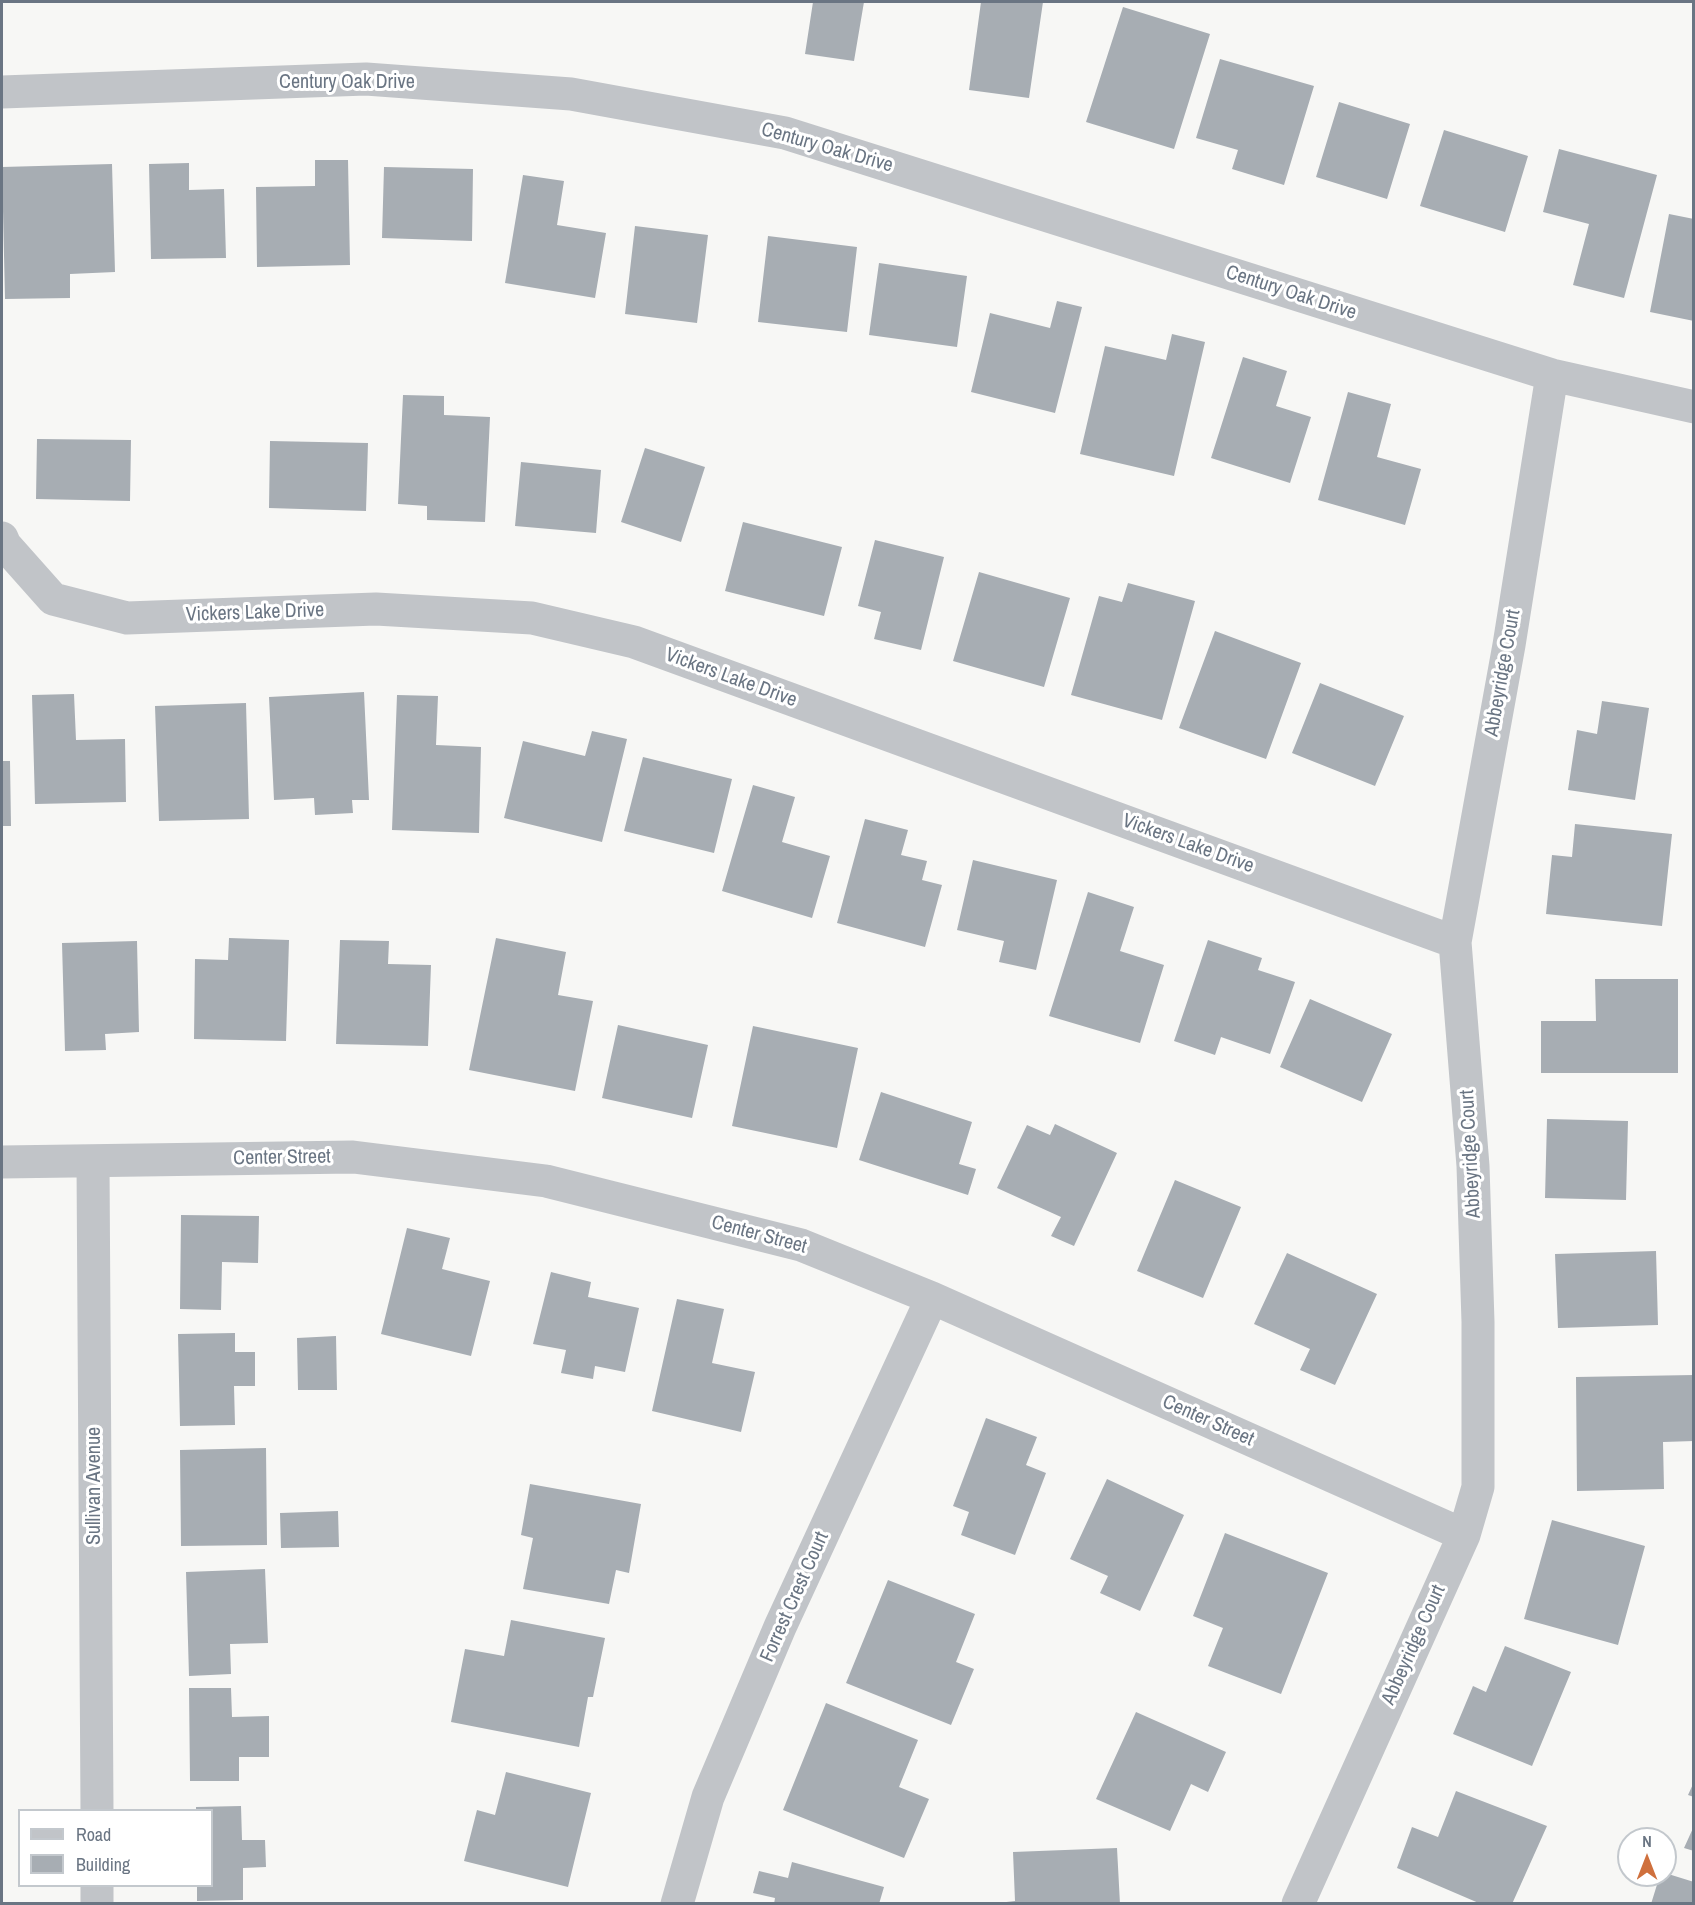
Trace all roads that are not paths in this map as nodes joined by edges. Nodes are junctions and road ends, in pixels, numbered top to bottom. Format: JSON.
{"nodes":[{"id":1,"x":2,"y":92,"type":"edge"},
{"id":2,"x":1552,"y":375,"type":"junction"},
{"id":3,"x":1694,"y":407,"type":"edge"},
{"id":4,"x":2,"y":538,"type":"edge"},
{"id":5,"x":1455,"y":942,"type":"junction"},
{"id":6,"x":2,"y":1162,"type":"edge"},
{"id":7,"x":93,"y":1162,"type":"junction"},
{"id":8,"x":932,"y":1298,"type":"junction"},
{"id":9,"x":1464,"y":1535,"type":"junction"},
{"id":10,"x":97,"y":1809,"type":"edge"},
{"id":11,"x":97,"y":1887,"type":"edge"},
{"id":12,"x":97,"y":1904,"type":"edge"},
{"id":13,"x":677,"y":1904,"type":"edge"},
{"id":14,"x":1298,"y":1904,"type":"edge"}],
"edges":[{"from":1,"to":2,"type":"street","name":"Century Oak Drive"},
{"from":2,"to":3,"type":"street","name":"Century Oak Drive"},
{"from":2,"to":5,"type":"street","name":"Abbeyridge Court"},
{"from":4,"to":5,"type":"street","name":"Vickers Lake Drive"},
{"from":5,"to":9,"type":"street","name":"Abbeyridge Court"},
{"from":6,"to":7,"type":"street","name":"Center Street"},
{"from":7,"to":8,"type":"street","name":"Center Street"},
{"from":7,"to":10,"type":"street","name":"Sullivan Avenue"},
{"from":8,"to":9,"type":"street","name":"Center Street"},
{"from":8,"to":13,"type":"street","name":"Forrest Crest Court"},
{"from":9,"to":14,"type":"street","name":"Abbeyridge Court"},
{"from":11,"to":12,"type":"street"}]}
